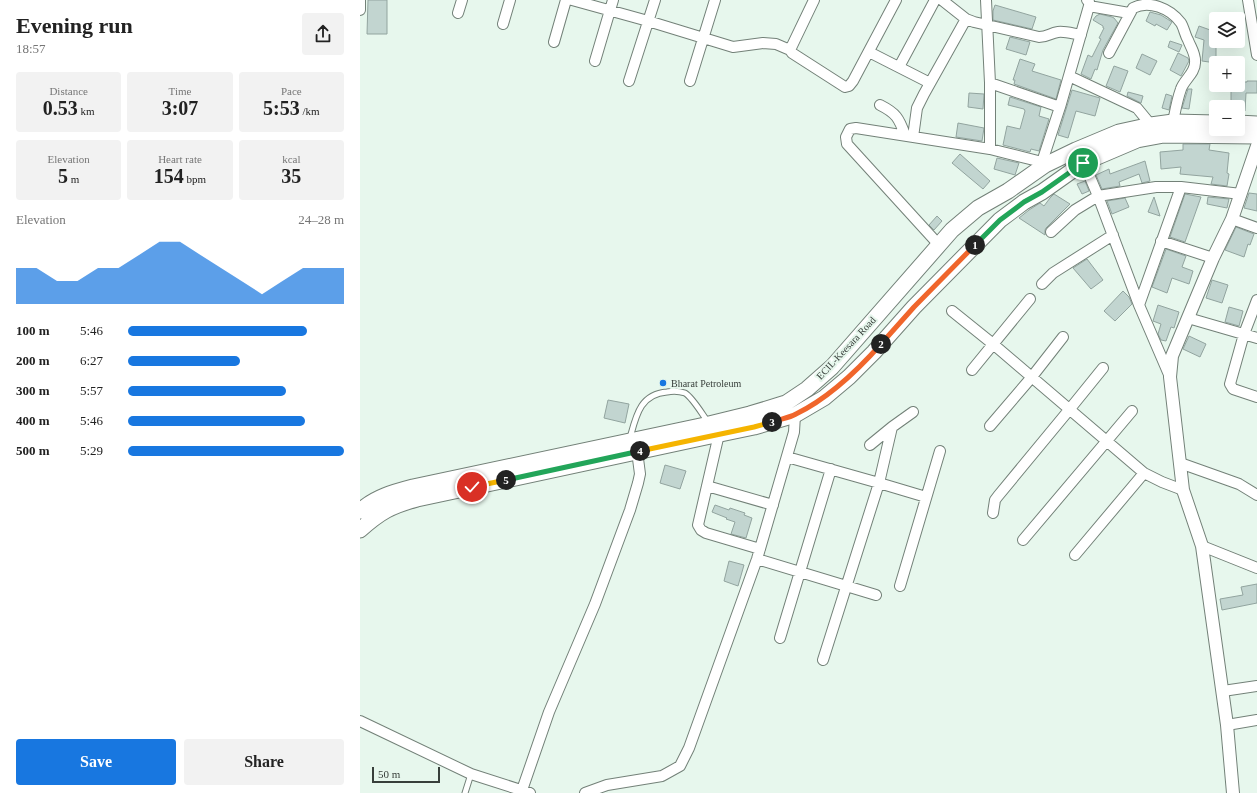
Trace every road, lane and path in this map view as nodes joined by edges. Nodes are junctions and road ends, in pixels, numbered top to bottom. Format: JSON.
{"nodes":[{"id":1,"x":360,"y":0,"type":"edge"},
{"id":2,"x":462,"y":0,"type":"edge"},
{"id":3,"x":510,"y":0,"type":"edge"},
{"id":4,"x":566,"y":0,"type":"edge"},
{"id":5,"x":572,"y":0,"type":"edge"},
{"id":6,"x":613,"y":0,"type":"edge"},
{"id":7,"x":655,"y":0,"type":"edge"},
{"id":8,"x":715,"y":0,"type":"edge"},
{"id":9,"x":814,"y":0,"type":"edge"},
{"id":10,"x":896,"y":0,"type":"edge"},
{"id":11,"x":935,"y":0,"type":"edge"},
{"id":12,"x":942,"y":0,"type":"edge"},
{"id":13,"x":986,"y":0,"type":"edge"},
{"id":14,"x":1248,"y":0,"type":"edge"},
{"id":15,"x":1152,"y":2,"type":"edge"},
{"id":16,"x":1088,"y":3,"type":"edge"},
{"id":17,"x":360,"y":10,"type":"edge"},
{"id":18,"x":609,"y":10,"type":"junction"},
{"id":19,"x":458,"y":13,"type":"dead end"},
{"id":20,"x":1129,"y":13,"type":"junction"},
{"id":21,"x":966,"y":19,"type":"junction"},
{"id":22,"x":648,"y":21,"type":"junction"},
{"id":23,"x":503,"y":24,"type":"dead end"},
{"id":24,"x":987,"y":25,"type":"junction"},
{"id":25,"x":1081,"y":36,"type":"junction"},
{"id":26,"x":703,"y":37,"type":"junction"},
{"id":27,"x":554,"y":42,"type":"dead end"},
{"id":28,"x":790,"y":50,"type":"junction"},
{"id":29,"x":869,"y":52,"type":"junction"},
{"id":30,"x":1109,"y":53,"type":"dead end"},
{"id":31,"x":1257,"y":55,"type":"edge"},
{"id":32,"x":595,"y":61,"type":"dead end"},
{"id":33,"x":899,"y":67,"type":"junction"},
{"id":34,"x":1069,"y":76,"type":"junction"},
{"id":35,"x":690,"y":80,"type":"dead end"},
{"id":36,"x":629,"y":81,"type":"dead end"},
{"id":37,"x":930,"y":83,"type":"junction"},
{"id":38,"x":990,"y":83,"type":"junction"},
{"id":39,"x":880,"y":105,"type":"dead end"},
{"id":40,"x":1060,"y":107,"type":"junction"},
{"id":41,"x":1173,"y":122,"type":"junction"},
{"id":42,"x":1209,"y":123,"type":"edge"},
{"id":43,"x":1245,"y":123,"type":"edge"},
{"id":44,"x":1257,"y":124,"type":"edge"},
{"id":45,"x":1151,"y":125,"type":"junction"},
{"id":46,"x":909,"y":136,"type":"junction"},
{"id":47,"x":1257,"y":136,"type":"edge"},
{"id":48,"x":1257,"y":146,"type":"edge"},
{"id":49,"x":990,"y":149,"type":"junction"},
{"id":50,"x":1084,"y":163,"type":"junction"},
{"id":51,"x":1044,"y":164,"type":"junction"},
{"id":52,"x":1181,"y":187,"type":"junction"},
{"id":53,"x":1241,"y":194,"type":"junction"},
{"id":54,"x":1098,"y":196,"type":"junction"},
{"id":55,"x":1232,"y":219,"type":"junction"},
{"id":56,"x":1257,"y":228,"type":"edge"},
{"id":57,"x":1051,"y":232,"type":"dead end"},
{"id":58,"x":1113,"y":235,"type":"junction"},
{"id":59,"x":1161,"y":241,"type":"junction"},
{"id":60,"x":939,"y":245,"type":"junction"},
{"id":61,"x":1213,"y":258,"type":"junction"},
{"id":62,"x":1042,"y":284,"type":"dead end"},
{"id":63,"x":1030,"y":299,"type":"dead end"},
{"id":64,"x":1257,"y":300,"type":"edge"},
{"id":65,"x":1139,"y":305,"type":"junction"},
{"id":66,"x":952,"y":310,"type":"dead end"},
{"id":67,"x":1188,"y":318,"type":"junction"},
{"id":68,"x":1244,"y":334,"type":"junction"},
{"id":69,"x":1063,"y":337,"type":"dead end"},
{"id":70,"x":1257,"y":338,"type":"edge"},
{"id":71,"x":993,"y":344,"type":"junction"},
{"id":72,"x":1103,"y":368,"type":"dead end"},
{"id":73,"x":972,"y":370,"type":"dead end"},
{"id":74,"x":1170,"y":377,"type":"junction"},
{"id":75,"x":1031,"y":378,"type":"junction"},
{"id":76,"x":1257,"y":396,"type":"edge"},
{"id":77,"x":1070,"y":410,"type":"junction"},
{"id":78,"x":1132,"y":411,"type":"dead end"},
{"id":79,"x":913,"y":412,"type":"dead end"},
{"id":80,"x":795,"y":415,"type":"junction"},
{"id":81,"x":990,"y":426,"type":"dead end"},
{"id":82,"x":892,"y":427,"type":"junction"},
{"id":83,"x":714,"y":429,"type":"junction"},
{"id":84,"x":1107,"y":442,"type":"junction"},
{"id":85,"x":870,"y":445,"type":"dead end"},
{"id":86,"x":634,"y":446,"type":"junction"},
{"id":87,"x":940,"y":451,"type":"dead end"},
{"id":88,"x":787,"y":457,"type":"junction"},
{"id":89,"x":1180,"y":463,"type":"junction"},
{"id":90,"x":831,"y":469,"type":"junction"},
{"id":91,"x":1144,"y":473,"type":"junction"},
{"id":92,"x":879,"y":483,"type":"junction"},
{"id":93,"x":706,"y":486,"type":"junction"},
{"id":94,"x":1183,"y":490,"type":"junction"},
{"id":95,"x":1257,"y":495,"type":"edge"},
{"id":96,"x":926,"y":497,"type":"junction"},
{"id":97,"x":773,"y":505,"type":"junction"},
{"id":98,"x":360,"y":511,"type":"edge"},
{"id":99,"x":993,"y":513,"type":"dead end"},
{"id":100,"x":360,"y":530,"type":"edge"},
{"id":101,"x":1023,"y":540,"type":"dead end"},
{"id":102,"x":1202,"y":546,"type":"junction"},
{"id":103,"x":760,"y":549,"type":"junction"},
{"id":104,"x":1075,"y":555,"type":"dead end"},
{"id":105,"x":757,"y":559,"type":"junction"},
{"id":106,"x":1257,"y":568,"type":"edge"},
{"id":107,"x":800,"y":572,"type":"junction"},
{"id":108,"x":845,"y":586,"type":"junction"},
{"id":109,"x":900,"y":586,"type":"dead end"},
{"id":110,"x":876,"y":595,"type":"dead end"},
{"id":111,"x":780,"y":638,"type":"dead end"},
{"id":112,"x":823,"y":660,"type":"dead end"},
{"id":113,"x":1257,"y":686,"type":"edge"},
{"id":114,"x":1222,"y":691,"type":"junction"},
{"id":115,"x":1257,"y":720,"type":"edge"},
{"id":116,"x":360,"y":721,"type":"edge"},
{"id":117,"x":1227,"y":725,"type":"junction"},
{"id":118,"x":471,"y":774,"type":"junction"},
{"id":119,"x":524,"y":792,"type":"edge"},
{"id":120,"x":465,"y":793,"type":"edge"},
{"id":121,"x":585,"y":793,"type":"edge"},
{"id":122,"x":1232,"y":793,"type":"edge"}],
"edges":[{"from":1,"to":17,"type":"street"},
{"from":2,"to":19,"type":"street"},
{"from":3,"to":23,"type":"street"},
{"from":4,"to":27,"type":"street"},
{"from":5,"to":18,"type":"street"},
{"from":6,"to":18,"type":"street"},
{"from":7,"to":22,"type":"street"},
{"from":8,"to":26,"type":"street"},
{"from":9,"to":28,"type":"street"},
{"from":10,"to":29,"type":"street"},
{"from":11,"to":33,"type":"street"},
{"from":12,"to":21,"type":"street"},
{"from":13,"to":24,"type":"street"},
{"from":14,"to":31,"type":"street"},
{"from":15,"to":20,"type":"street"},
{"from":15,"to":41,"type":"street"},
{"from":16,"to":20,"type":"street"},
{"from":16,"to":25,"type":"street"},
{"from":18,"to":22,"type":"street"},
{"from":18,"to":32,"type":"street"},
{"from":20,"to":30,"type":"street"},
{"from":21,"to":24,"type":"street"},
{"from":21,"to":37,"type":"street"},
{"from":22,"to":26,"type":"street"},
{"from":22,"to":36,"type":"street"},
{"from":24,"to":25,"type":"street"},
{"from":24,"to":38,"type":"street"},
{"from":25,"to":34,"type":"street"},
{"from":26,"to":28,"type":"street"},
{"from":26,"to":35,"type":"street"},
{"from":28,"to":29,"type":"street"},
{"from":29,"to":33,"type":"street"},
{"from":33,"to":37,"type":"street"},
{"from":34,"to":40,"type":"street"},
{"from":34,"to":45,"type":"street"},
{"from":37,"to":46,"type":"street"},
{"from":38,"to":40,"type":"street"},
{"from":38,"to":49,"type":"street"},
{"from":39,"to":46,"type":"street"},
{"from":40,"to":51,"type":"street"},
{"from":41,"to":42,"type":"main road","name":"ECIL-Keesara Road"},
{"from":41,"to":45,"type":"main road","name":"ECIL-Keesara Road"},
{"from":43,"to":44,"type":"main road"},
{"from":45,"to":51,"type":"main road","name":"ECIL-Keesara Road"},
{"from":46,"to":49,"type":"street"},
{"from":46,"to":60,"type":"street"},
{"from":47,"to":50,"type":"main road","name":"ECIL-Keesara Road"},
{"from":48,"to":53,"type":"street"},
{"from":49,"to":51,"type":"street"},
{"from":50,"to":54,"type":"street"},
{"from":50,"to":80,"type":"main road","name":"ECIL-Keesara Road"},
{"from":51,"to":60,"type":"main road","name":"ECIL-Keesara Road"},
{"from":52,"to":53,"type":"street"},
{"from":52,"to":54,"type":"street"},
{"from":52,"to":59,"type":"street"},
{"from":53,"to":55,"type":"street"},
{"from":54,"to":57,"type":"street"},
{"from":54,"to":58,"type":"street"},
{"from":55,"to":56,"type":"street"},
{"from":55,"to":61,"type":"street"},
{"from":58,"to":62,"type":"street"},
{"from":58,"to":65,"type":"street"},
{"from":59,"to":61,"type":"street"},
{"from":59,"to":65,"type":"street"},
{"from":60,"to":83,"type":"main road","name":"ECIL-Keesara Road"},
{"from":61,"to":67,"type":"street"},
{"from":63,"to":71,"type":"street"},
{"from":64,"to":68,"type":"street"},
{"from":65,"to":74,"type":"street"},
{"from":66,"to":71,"type":"street"},
{"from":67,"to":68,"type":"street"},
{"from":67,"to":74,"type":"street"},
{"from":68,"to":70,"type":"street"},
{"from":68,"to":76,"type":"street"},
{"from":69,"to":75,"type":"street"},
{"from":71,"to":73,"type":"street"},
{"from":71,"to":75,"type":"street"},
{"from":72,"to":77,"type":"street"},
{"from":74,"to":89,"type":"street"},
{"from":75,"to":77,"type":"street"},
{"from":75,"to":81,"type":"street"},
{"from":77,"to":84,"type":"street"},
{"from":77,"to":99,"type":"street"},
{"from":78,"to":84,"type":"street"},
{"from":79,"to":82,"type":"street"},
{"from":80,"to":83,"type":"main road","name":"ECIL-Keesara Road"},
{"from":80,"to":88,"type":"street"},
{"from":82,"to":85,"type":"street"},
{"from":82,"to":92,"type":"street"},
{"from":83,"to":86,"type":"main road","name":"ECIL-Keesara Road"},
{"from":83,"to":86,"type":"lane"},
{"from":83,"to":93,"type":"street"},
{"from":84,"to":91,"type":"street"},
{"from":84,"to":101,"type":"street"},
{"from":86,"to":98,"type":"main road","name":"ECIL-Keesara Road"},
{"from":86,"to":100,"type":"main road","name":"ECIL-Keesara Road"},
{"from":86,"to":119,"type":"street"},
{"from":87,"to":96,"type":"street"},
{"from":88,"to":90,"type":"street"},
{"from":88,"to":97,"type":"street"},
{"from":89,"to":94,"type":"street"},
{"from":89,"to":95,"type":"street"},
{"from":90,"to":92,"type":"street"},
{"from":90,"to":107,"type":"street"},
{"from":91,"to":94,"type":"street"},
{"from":91,"to":104,"type":"street"},
{"from":92,"to":96,"type":"street"},
{"from":92,"to":108,"type":"street"},
{"from":93,"to":97,"type":"street"},
{"from":93,"to":103,"type":"street"},
{"from":94,"to":102,"type":"street"},
{"from":96,"to":109,"type":"street"},
{"from":97,"to":103,"type":"street"},
{"from":102,"to":106,"type":"street"},
{"from":102,"to":114,"type":"street"},
{"from":103,"to":105,"type":"street"},
{"from":105,"to":107,"type":"street"},
{"from":105,"to":121,"type":"street"},
{"from":107,"to":108,"type":"street"},
{"from":107,"to":111,"type":"street"},
{"from":108,"to":110,"type":"street"},
{"from":108,"to":112,"type":"street"},
{"from":113,"to":114,"type":"street"},
{"from":114,"to":117,"type":"street"},
{"from":115,"to":117,"type":"street"},
{"from":116,"to":118,"type":"street"},
{"from":117,"to":122,"type":"street"},
{"from":118,"to":119,"type":"street"},
{"from":118,"to":120,"type":"lane"}]}
